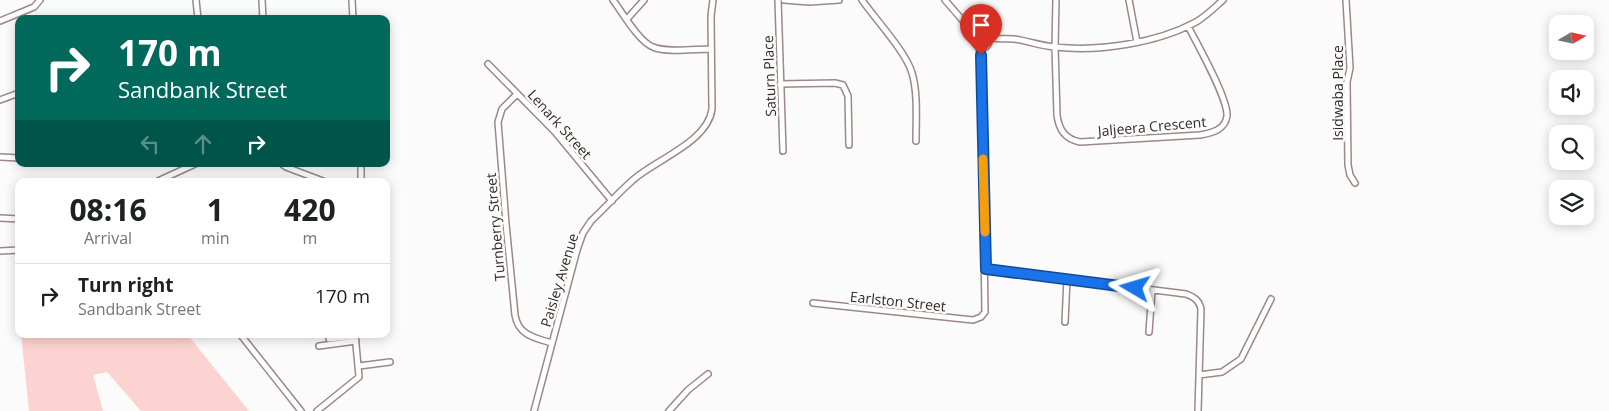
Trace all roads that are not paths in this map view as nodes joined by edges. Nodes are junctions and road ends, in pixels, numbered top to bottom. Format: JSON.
{"nodes":[{"id":1,"x":40,"y":0,"type":"edge"},
{"id":2,"x":196,"y":0,"type":"edge"},
{"id":3,"x":262,"y":0,"type":"edge"},
{"id":4,"x":352,"y":0,"type":"edge"},
{"id":5,"x":613,"y":0,"type":"edge"},
{"id":6,"x":644,"y":0,"type":"edge"},
{"id":7,"x":713,"y":0,"type":"edge"},
{"id":8,"x":778,"y":0,"type":"edge"},
{"id":9,"x":784,"y":0,"type":"edge"},
{"id":10,"x":839,"y":0,"type":"edge"},
{"id":11,"x":862,"y":0,"type":"edge"},
{"id":12,"x":945,"y":0,"type":"edge"},
{"id":13,"x":1056,"y":0,"type":"edge"},
{"id":14,"x":1130,"y":0,"type":"edge"},
{"id":15,"x":1222,"y":0,"type":"edge"},
{"id":16,"x":1346,"y":0,"type":"edge"},
{"id":17,"x":198,"y":15,"type":"edge"},
{"id":18,"x":263,"y":15,"type":"edge"},
{"id":19,"x":353,"y":15,"type":"edge"},
{"id":20,"x":627,"y":19,"type":"junction"},
{"id":21,"x":0,"y":21,"type":"edge"},
{"id":22,"x":1188,"y":26,"type":"junction"},
{"id":23,"x":971,"y":30,"type":"junction"},
{"id":24,"x":976,"y":40,"type":"junction"},
{"id":25,"x":986,"y":40,"type":"junction"},
{"id":26,"x":1137,"y":42,"type":"junction"},
{"id":27,"x":978,"y":46,"type":"junction"},
{"id":28,"x":1055,"y":47,"type":"junction"},
{"id":29,"x":711,"y":49,"type":"junction"},
{"id":30,"x":981,"y":55,"type":"junction"},
{"id":31,"x":488,"y":64,"type":"dead end"},
{"id":32,"x":780,"y":84,"type":"junction"},
{"id":33,"x":15,"y":94,"type":"edge"},
{"id":34,"x":517,"y":94,"type":"junction"},
{"id":35,"x":0,"y":99,"type":"edge"},
{"id":36,"x":916,"y":142,"type":"dead end"},
{"id":37,"x":848,"y":145,"type":"dead end"},
{"id":38,"x":782,"y":151,"type":"dead end"},
{"id":39,"x":0,"y":157,"type":"edge"},
{"id":40,"x":15,"y":158,"type":"edge"},
{"id":41,"x":188,"y":167,"type":"edge"},
{"id":42,"x":286,"y":167,"type":"edge"},
{"id":43,"x":165,"y":178,"type":"edge"},
{"id":44,"x":315,"y":178,"type":"edge"},
{"id":45,"x":1355,"y":184,"type":"dead end"},
{"id":46,"x":612,"y":201,"type":"junction"},
{"id":47,"x":0,"y":218,"type":"edge"},
{"id":48,"x":15,"y":219,"type":"edge"},
{"id":49,"x":15,"y":250,"type":"edge"},
{"id":50,"x":0,"y":252,"type":"edge"},
{"id":51,"x":986,"y":269,"type":"junction"},
{"id":52,"x":1066,"y":279,"type":"junction"},
{"id":53,"x":1152,"y":290,"type":"junction"},
{"id":54,"x":1272,"y":300,"type":"dead end"},
{"id":55,"x":813,"y":303,"type":"dead end"},
{"id":56,"x":1065,"y":322,"type":"dead end"},
{"id":57,"x":1149,"y":332,"type":"dead end"},
{"id":58,"x":243,"y":338,"type":"edge"},
{"id":59,"x":342,"y":338,"type":"edge"},
{"id":60,"x":352,"y":338,"type":"edge"},
{"id":61,"x":356,"y":338,"type":"edge"},
{"id":62,"x":329,"y":339,"type":"dead end"},
{"id":63,"x":552,"y":343,"type":"junction"},
{"id":64,"x":319,"y":346,"type":"dead end"},
{"id":65,"x":390,"y":362,"type":"dead end"},
{"id":66,"x":359,"y":366,"type":"junction"},
{"id":67,"x":708,"y":374,"type":"dead end"},
{"id":68,"x":1199,"y":375,"type":"junction"},
{"id":69,"x":301,"y":411,"type":"edge"},
{"id":70,"x":317,"y":411,"type":"edge"},
{"id":71,"x":534,"y":411,"type":"edge"},
{"id":72,"x":669,"y":411,"type":"edge"},
{"id":73,"x":1198,"y":411,"type":"edge"}],
"edges":[{"from":1,"to":21,"type":"street"},
{"from":2,"to":17,"type":"street"},
{"from":3,"to":18,"type":"street"},
{"from":4,"to":19,"type":"street"},
{"from":5,"to":20,"type":"street"},
{"from":6,"to":20,"type":"street"},
{"from":7,"to":29,"type":"street","name":"Paisley Avenue"},
{"from":8,"to":32,"type":"street","name":"Saturn Place"},
{"from":9,"to":10,"type":"street"},
{"from":11,"to":36,"type":"street"},
{"from":12,"to":23,"type":"street"},
{"from":13,"to":28,"type":"street","name":"Jaljeera Crescent"},
{"from":14,"to":26,"type":"street"},
{"from":15,"to":22,"type":"street"},
{"from":16,"to":45,"type":"street","name":"Isidwaba Place"},
{"from":20,"to":29,"type":"street"},
{"from":22,"to":26,"type":"street"},
{"from":22,"to":28,"type":"street","name":"Jaljeera Crescent"},
{"from":23,"to":24,"type":"street"},
{"from":23,"to":25,"type":"street"},
{"from":24,"to":25,"type":"street"},
{"from":24,"to":27,"type":"street"},
{"from":25,"to":27,"type":"street"},
{"from":25,"to":28,"type":"street"},
{"from":25,"to":30,"type":"street"},
{"from":26,"to":28,"type":"street"},
{"from":27,"to":30,"type":"street"},
{"from":29,"to":46,"type":"street","name":"Paisley Avenue"},
{"from":30,"to":51,"type":"street"},
{"from":31,"to":34,"type":"street","name":"Lenark Street"},
{"from":32,"to":37,"type":"street"},
{"from":32,"to":38,"type":"street","name":"Saturn Place"},
{"from":33,"to":35,"type":"street"},
{"from":34,"to":46,"type":"street","name":"Lenark Street"},
{"from":34,"to":63,"type":"street","name":"Turnberry Street"},
{"from":39,"to":40,"type":"street"},
{"from":41,"to":43,"type":"street"},
{"from":42,"to":44,"type":"street"},
{"from":46,"to":63,"type":"street","name":"Paisley Avenue"},
{"from":47,"to":48,"type":"street"},
{"from":49,"to":50,"type":"street"},
{"from":51,"to":52,"type":"street"},
{"from":51,"to":55,"type":"street","name":"Earlston Street"},
{"from":52,"to":53,"type":"street"},
{"from":52,"to":56,"type":"street"},
{"from":53,"to":57,"type":"street"},
{"from":53,"to":68,"type":"street"},
{"from":54,"to":68,"type":"street"},
{"from":58,"to":69,"type":"street"},
{"from":59,"to":62,"type":"street"},
{"from":60,"to":64,"type":"street"},
{"from":61,"to":66,"type":"street"},
{"from":63,"to":71,"type":"street","name":"Paisley Avenue"},
{"from":65,"to":66,"type":"street"},
{"from":66,"to":70,"type":"street"},
{"from":67,"to":72,"type":"street"},
{"from":68,"to":73,"type":"street"}]}
